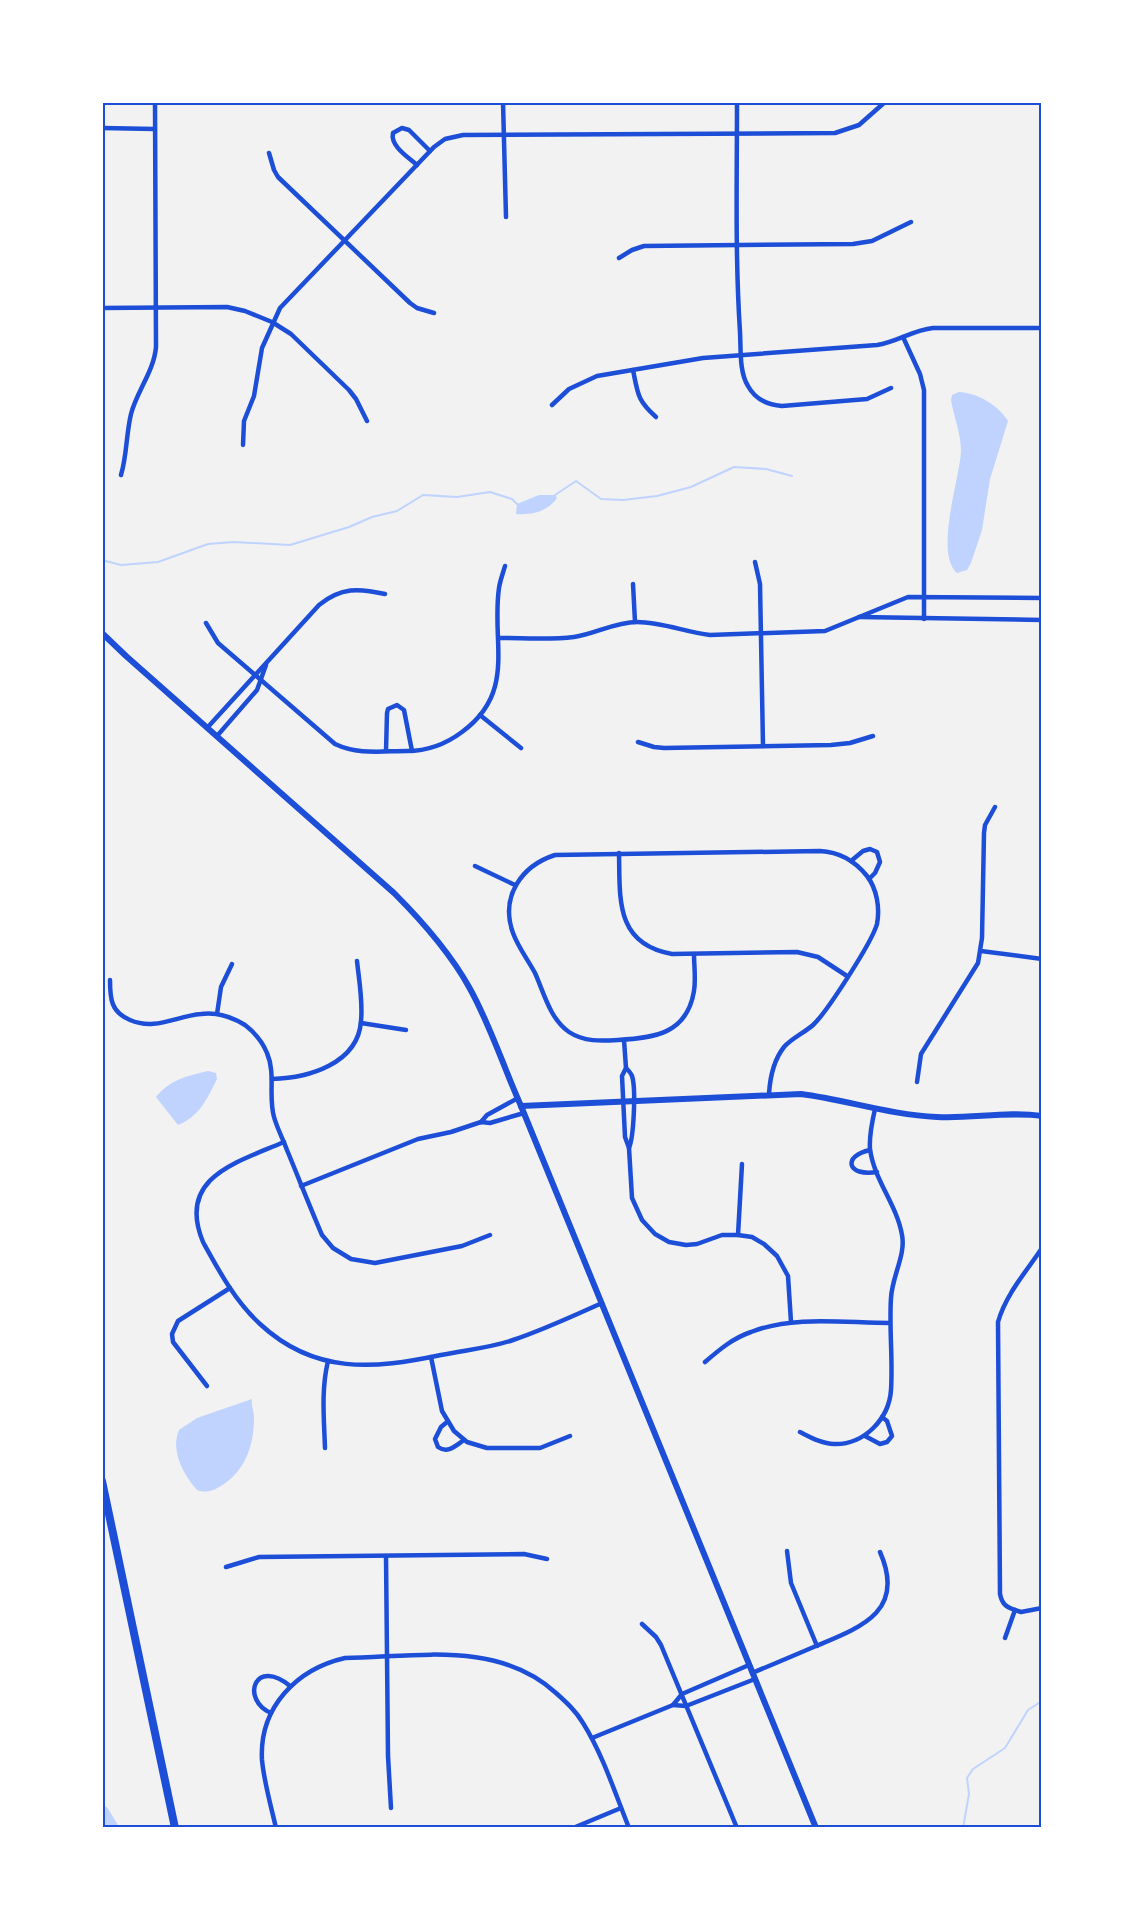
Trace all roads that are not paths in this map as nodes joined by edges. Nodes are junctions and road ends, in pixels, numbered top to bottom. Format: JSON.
{"nodes":[{"id":1,"x":155,"y":102,"type":"edge"},
{"id":2,"x":503,"y":102,"type":"edge"},
{"id":3,"x":737,"y":102,"type":"edge"},
{"id":4,"x":885,"y":102,"type":"edge"},
{"id":5,"x":102,"y":128,"type":"edge"},
{"id":6,"x":155,"y":129,"type":"junction"},
{"id":7,"x":737,"y":134,"type":"junction"},
{"id":8,"x":503,"y":135,"type":"junction"},
{"id":9,"x":430,"y":151,"type":"junction"},
{"id":10,"x":269,"y":153,"type":"dead end"},
{"id":11,"x":417,"y":165,"type":"junction"},
{"id":12,"x":506,"y":217,"type":"dead end"},
{"id":13,"x":911,"y":222,"type":"dead end"},
{"id":14,"x":343,"y":241,"type":"junction"},
{"id":15,"x":737,"y":246,"type":"junction"},
{"id":16,"x":619,"y":258,"type":"dead end"},
{"id":17,"x":102,"y":308,"type":"edge"},
{"id":18,"x":156,"y":308,"type":"junction"},
{"id":19,"x":434,"y":313,"type":"dead end"},
{"id":20,"x":272,"y":322,"type":"junction"},
{"id":21,"x":1042,"y":328,"type":"edge"},
{"id":22,"x":903,"y":337,"type":"junction"},
{"id":23,"x":742,"y":354,"type":"junction"},
{"id":24,"x":633,"y":370,"type":"junction"},
{"id":25,"x":891,"y":388,"type":"dead end"},
{"id":26,"x":552,"y":405,"type":"dead end"},
{"id":27,"x":656,"y":417,"type":"dead end"},
{"id":28,"x":367,"y":421,"type":"dead end"},
{"id":29,"x":243,"y":445,"type":"dead end"},
{"id":30,"x":121,"y":475,"type":"dead end"},
{"id":31,"x":755,"y":562,"type":"dead end"},
{"id":32,"x":505,"y":566,"type":"dead end"},
{"id":33,"x":633,"y":584,"type":"dead end"},
{"id":34,"x":385,"y":594,"type":"dead end"},
{"id":35,"x":923,"y":597,"type":"junction"},
{"id":36,"x":1042,"y":598,"type":"edge"},
{"id":37,"x":856,"y":617,"type":"junction"},
{"id":38,"x":924,"y":619,"type":"junction"},
{"id":39,"x":1042,"y":620,"type":"edge"},
{"id":40,"x":634,"y":621,"type":"junction"},
{"id":41,"x":206,"y":623,"type":"dead end"},
{"id":42,"x":102,"y":633,"type":"edge"},
{"id":43,"x":761,"y":634,"type":"junction"},
{"id":44,"x":499,"y":638,"type":"junction"},
{"id":45,"x":266,"y":665,"type":"junction"},
{"id":46,"x":254,"y":675,"type":"junction"},
{"id":47,"x":261,"y":681,"type":"junction"},
{"id":48,"x":480,"y":715,"type":"junction"},
{"id":49,"x":207,"y":728,"type":"junction"},
{"id":50,"x":217,"y":736,"type":"junction"},
{"id":51,"x":873,"y":736,"type":"dead end"},
{"id":52,"x":638,"y":742,"type":"dead end"},
{"id":53,"x":763,"y":746,"type":"junction"},
{"id":54,"x":521,"y":748,"type":"dead end"},
{"id":55,"x":386,"y":751,"type":"junction"},
{"id":56,"x":412,"y":751,"type":"junction"},
{"id":57,"x":995,"y":807,"type":"dead end"},
{"id":58,"x":619,"y":854,"type":"junction"},
{"id":59,"x":851,"y":861,"type":"junction"},
{"id":60,"x":475,"y":866,"type":"dead end"},
{"id":61,"x":869,"y":879,"type":"junction"},
{"id":62,"x":515,"y":885,"type":"junction"},
{"id":63,"x":981,"y":951,"type":"junction"},
{"id":64,"x":694,"y":954,"type":"junction"},
{"id":65,"x":1042,"y":959,"type":"edge"},
{"id":66,"x":357,"y":961,"type":"dead end"},
{"id":67,"x":232,"y":964,"type":"dead end"},
{"id":68,"x":847,"y":976,"type":"junction"},
{"id":69,"x":110,"y":980,"type":"dead end"},
{"id":70,"x":217,"y":1014,"type":"junction"},
{"id":71,"x":362,"y":1023,"type":"junction"},
{"id":72,"x":406,"y":1030,"type":"dead end"},
{"id":73,"x":624,"y":1040,"type":"junction"},
{"id":74,"x":626,"y":1068,"type":"junction"},
{"id":75,"x":272,"y":1079,"type":"junction"},
{"id":76,"x":916,"y":1082,"type":"dead end"},
{"id":77,"x":769,"y":1094,"type":"junction"},
{"id":78,"x":518,"y":1098,"type":"junction"},
{"id":79,"x":633,"y":1101,"type":"junction"},
{"id":80,"x":623,"y":1102,"type":"junction"},
{"id":81,"x":521,"y":1106,"type":"junction"},
{"id":82,"x":875,"y":1108,"type":"junction"},
{"id":83,"x":524,"y":1113,"type":"junction"},
{"id":84,"x":1042,"y":1116,"type":"edge"},
{"id":85,"x":481,"y":1122,"type":"junction"},
{"id":86,"x":284,"y":1142,"type":"junction"},
{"id":87,"x":629,"y":1148,"type":"junction"},
{"id":88,"x":870,"y":1150,"type":"junction"},
{"id":89,"x":742,"y":1164,"type":"dead end"},
{"id":90,"x":877,"y":1172,"type":"junction"},
{"id":91,"x":302,"y":1186,"type":"junction"},
{"id":92,"x":490,"y":1234,"type":"dead end"},
{"id":93,"x":738,"y":1235,"type":"junction"},
{"id":94,"x":1042,"y":1248,"type":"edge"},
{"id":95,"x":230,"y":1288,"type":"junction"},
{"id":96,"x":602,"y":1303,"type":"junction"},
{"id":97,"x":791,"y":1322,"type":"junction"},
{"id":98,"x":890,"y":1323,"type":"junction"},
{"id":99,"x":431,"y":1357,"type":"junction"},
{"id":100,"x":328,"y":1361,"type":"junction"},
{"id":101,"x":705,"y":1362,"type":"dead end"},
{"id":102,"x":207,"y":1386,"type":"dead end"},
{"id":103,"x":882,"y":1417,"type":"junction"},
{"id":104,"x":447,"y":1422,"type":"junction"},
{"id":105,"x":800,"y":1432,"type":"dead end"},
{"id":106,"x":570,"y":1436,"type":"dead end"},
{"id":107,"x":865,"y":1436,"type":"junction"},
{"id":108,"x":464,"y":1440,"type":"junction"},
{"id":109,"x":325,"y":1448,"type":"dead end"},
{"id":110,"x":102,"y":1481,"type":"edge"},
{"id":111,"x":787,"y":1551,"type":"dead end"},
{"id":112,"x":880,"y":1552,"type":"dead end"},
{"id":113,"x":386,"y":1556,"type":"junction"},
{"id":114,"x":547,"y":1558,"type":"dead end"},
{"id":115,"x":226,"y":1567,"type":"dead end"},
{"id":116,"x":1042,"y":1608,"type":"edge"},
{"id":117,"x":1015,"y":1610,"type":"junction"},
{"id":118,"x":642,"y":1624,"type":"dead end"},
{"id":119,"x":1005,"y":1638,"type":"dead end"},
{"id":120,"x":817,"y":1646,"type":"junction"},
{"id":121,"x":387,"y":1658,"type":"junction"},
{"id":122,"x":749,"y":1665,"type":"junction"},
{"id":123,"x":753,"y":1676,"type":"junction"},
{"id":124,"x":291,"y":1686,"type":"junction"},
{"id":125,"x":682,"y":1695,"type":"junction"},
{"id":126,"x":673,"y":1705,"type":"junction"},
{"id":127,"x":686,"y":1706,"type":"junction"},
{"id":128,"x":271,"y":1713,"type":"junction"},
{"id":129,"x":592,"y":1738,"type":"junction"},
{"id":130,"x":391,"y":1808,"type":"dead end"},
{"id":131,"x":621,"y":1808,"type":"junction"},
{"id":132,"x":175,"y":1828,"type":"edge"},
{"id":133,"x":276,"y":1828,"type":"edge"},
{"id":134,"x":573,"y":1828,"type":"edge"},
{"id":135,"x":629,"y":1828,"type":"edge"},
{"id":136,"x":737,"y":1828,"type":"edge"},
{"id":137,"x":816,"y":1828,"type":"edge"}],
"edges":[{"from":1,"to":6,"type":"street"},
{"from":2,"to":8,"type":"street"},
{"from":3,"to":7,"type":"street"},
{"from":4,"to":7,"type":"street"},
{"from":5,"to":6,"type":"street"},
{"from":6,"to":18,"type":"street"},
{"from":7,"to":8,"type":"street"},
{"from":7,"to":15,"type":"street"},
{"from":8,"to":9,"type":"street"},
{"from":8,"to":12,"type":"street"},
{"from":9,"to":11,"type":"street"},
{"from":9,"to":11,"type":"street"},
{"from":10,"to":14,"type":"street"},
{"from":11,"to":14,"type":"street"},
{"from":13,"to":15,"type":"street"},
{"from":14,"to":19,"type":"street"},
{"from":14,"to":20,"type":"street"},
{"from":15,"to":16,"type":"street"},
{"from":15,"to":23,"type":"street"},
{"from":17,"to":18,"type":"street"},
{"from":18,"to":20,"type":"street"},
{"from":18,"to":30,"type":"street"},
{"from":20,"to":28,"type":"street"},
{"from":20,"to":29,"type":"street"},
{"from":21,"to":22,"type":"street"},
{"from":22,"to":23,"type":"street"},
{"from":22,"to":35,"type":"street"},
{"from":23,"to":24,"type":"street"},
{"from":23,"to":25,"type":"street"},
{"from":24,"to":26,"type":"street"},
{"from":24,"to":27,"type":"street"},
{"from":31,"to":43,"type":"street"},
{"from":32,"to":44,"type":"street"},
{"from":33,"to":40,"type":"street"},
{"from":34,"to":45,"type":"street"},
{"from":35,"to":36,"type":"street"},
{"from":35,"to":37,"type":"street"},
{"from":35,"to":38,"type":"street"},
{"from":37,"to":38,"type":"street"},
{"from":37,"to":43,"type":"street"},
{"from":38,"to":39,"type":"street"},
{"from":40,"to":43,"type":"street"},
{"from":40,"to":44,"type":"street"},
{"from":41,"to":46,"type":"street"},
{"from":42,"to":49,"type":"street"},
{"from":43,"to":53,"type":"street"},
{"from":44,"to":48,"type":"street"},
{"from":45,"to":46,"type":"street"},
{"from":45,"to":47,"type":"street"},
{"from":46,"to":47,"type":"street"},
{"from":46,"to":49,"type":"street"},
{"from":47,"to":50,"type":"street"},
{"from":47,"to":55,"type":"street"},
{"from":48,"to":54,"type":"street"},
{"from":48,"to":56,"type":"street"},
{"from":49,"to":50,"type":"street"},
{"from":50,"to":78,"type":"street"},
{"from":51,"to":53,"type":"street"},
{"from":52,"to":53,"type":"street"},
{"from":55,"to":56,"type":"street"},
{"from":55,"to":56,"type":"street"},
{"from":57,"to":63,"type":"street"},
{"from":58,"to":59,"type":"street"},
{"from":58,"to":62,"type":"street"},
{"from":58,"to":64,"type":"street"},
{"from":59,"to":61,"type":"street"},
{"from":59,"to":61,"type":"street"},
{"from":60,"to":62,"type":"street"},
{"from":61,"to":68,"type":"street"},
{"from":62,"to":73,"type":"street"},
{"from":63,"to":65,"type":"street"},
{"from":63,"to":76,"type":"street"},
{"from":64,"to":68,"type":"street"},
{"from":64,"to":73,"type":"street"},
{"from":66,"to":71,"type":"street"},
{"from":67,"to":70,"type":"street"},
{"from":68,"to":77,"type":"street"},
{"from":69,"to":70,"type":"street"},
{"from":70,"to":75,"type":"street"},
{"from":71,"to":72,"type":"street"},
{"from":71,"to":75,"type":"street"},
{"from":73,"to":74,"type":"street"},
{"from":74,"to":79,"type":"street"},
{"from":74,"to":80,"type":"street"},
{"from":75,"to":86,"type":"street"},
{"from":77,"to":79,"type":"street"},
{"from":77,"to":82,"type":"street"},
{"from":78,"to":81,"type":"street"},
{"from":78,"to":85,"type":"street"},
{"from":79,"to":80,"type":"street"},
{"from":79,"to":87,"type":"street"},
{"from":80,"to":81,"type":"street"},
{"from":80,"to":87,"type":"street"},
{"from":81,"to":83,"type":"street"},
{"from":82,"to":84,"type":"street"},
{"from":82,"to":88,"type":"street"},
{"from":83,"to":85,"type":"street"},
{"from":83,"to":96,"type":"street"},
{"from":85,"to":91,"type":"street"},
{"from":86,"to":91,"type":"street"},
{"from":86,"to":95,"type":"street"},
{"from":87,"to":93,"type":"street"},
{"from":88,"to":90,"type":"street"},
{"from":88,"to":90,"type":"street"},
{"from":89,"to":93,"type":"street"},
{"from":90,"to":98,"type":"street"},
{"from":91,"to":92,"type":"street"},
{"from":93,"to":97,"type":"street"},
{"from":94,"to":117,"type":"street"},
{"from":95,"to":100,"type":"street"},
{"from":95,"to":102,"type":"street"},
{"from":96,"to":99,"type":"street"},
{"from":96,"to":122,"type":"street"},
{"from":97,"to":98,"type":"street"},
{"from":97,"to":101,"type":"street"},
{"from":98,"to":103,"type":"street"},
{"from":99,"to":100,"type":"street"},
{"from":99,"to":104,"type":"street"},
{"from":100,"to":109,"type":"street"},
{"from":103,"to":107,"type":"street"},
{"from":103,"to":107,"type":"street"},
{"from":104,"to":108,"type":"street"},
{"from":104,"to":108,"type":"street"},
{"from":105,"to":107,"type":"street"},
{"from":106,"to":108,"type":"street"},
{"from":110,"to":132,"type":"main road"},
{"from":111,"to":120,"type":"street"},
{"from":112,"to":120,"type":"street"},
{"from":113,"to":114,"type":"street"},
{"from":113,"to":115,"type":"street"},
{"from":113,"to":121,"type":"street"},
{"from":116,"to":117,"type":"street"},
{"from":117,"to":119,"type":"street"},
{"from":118,"to":125,"type":"street"},
{"from":120,"to":123,"type":"street"},
{"from":121,"to":124,"type":"street"},
{"from":121,"to":129,"type":"street"},
{"from":121,"to":130,"type":"street"},
{"from":122,"to":123,"type":"street"},
{"from":122,"to":125,"type":"street"},
{"from":123,"to":127,"type":"street"},
{"from":123,"to":137,"type":"street"},
{"from":124,"to":128,"type":"street"},
{"from":124,"to":128,"type":"street"},
{"from":125,"to":126,"type":"street"},
{"from":125,"to":127,"type":"street"},
{"from":126,"to":127,"type":"street"},
{"from":126,"to":129,"type":"street"},
{"from":127,"to":136,"type":"street"},
{"from":128,"to":133,"type":"street"},
{"from":129,"to":131,"type":"street"},
{"from":131,"to":134,"type":"street"},
{"from":131,"to":135,"type":"street"}]}
